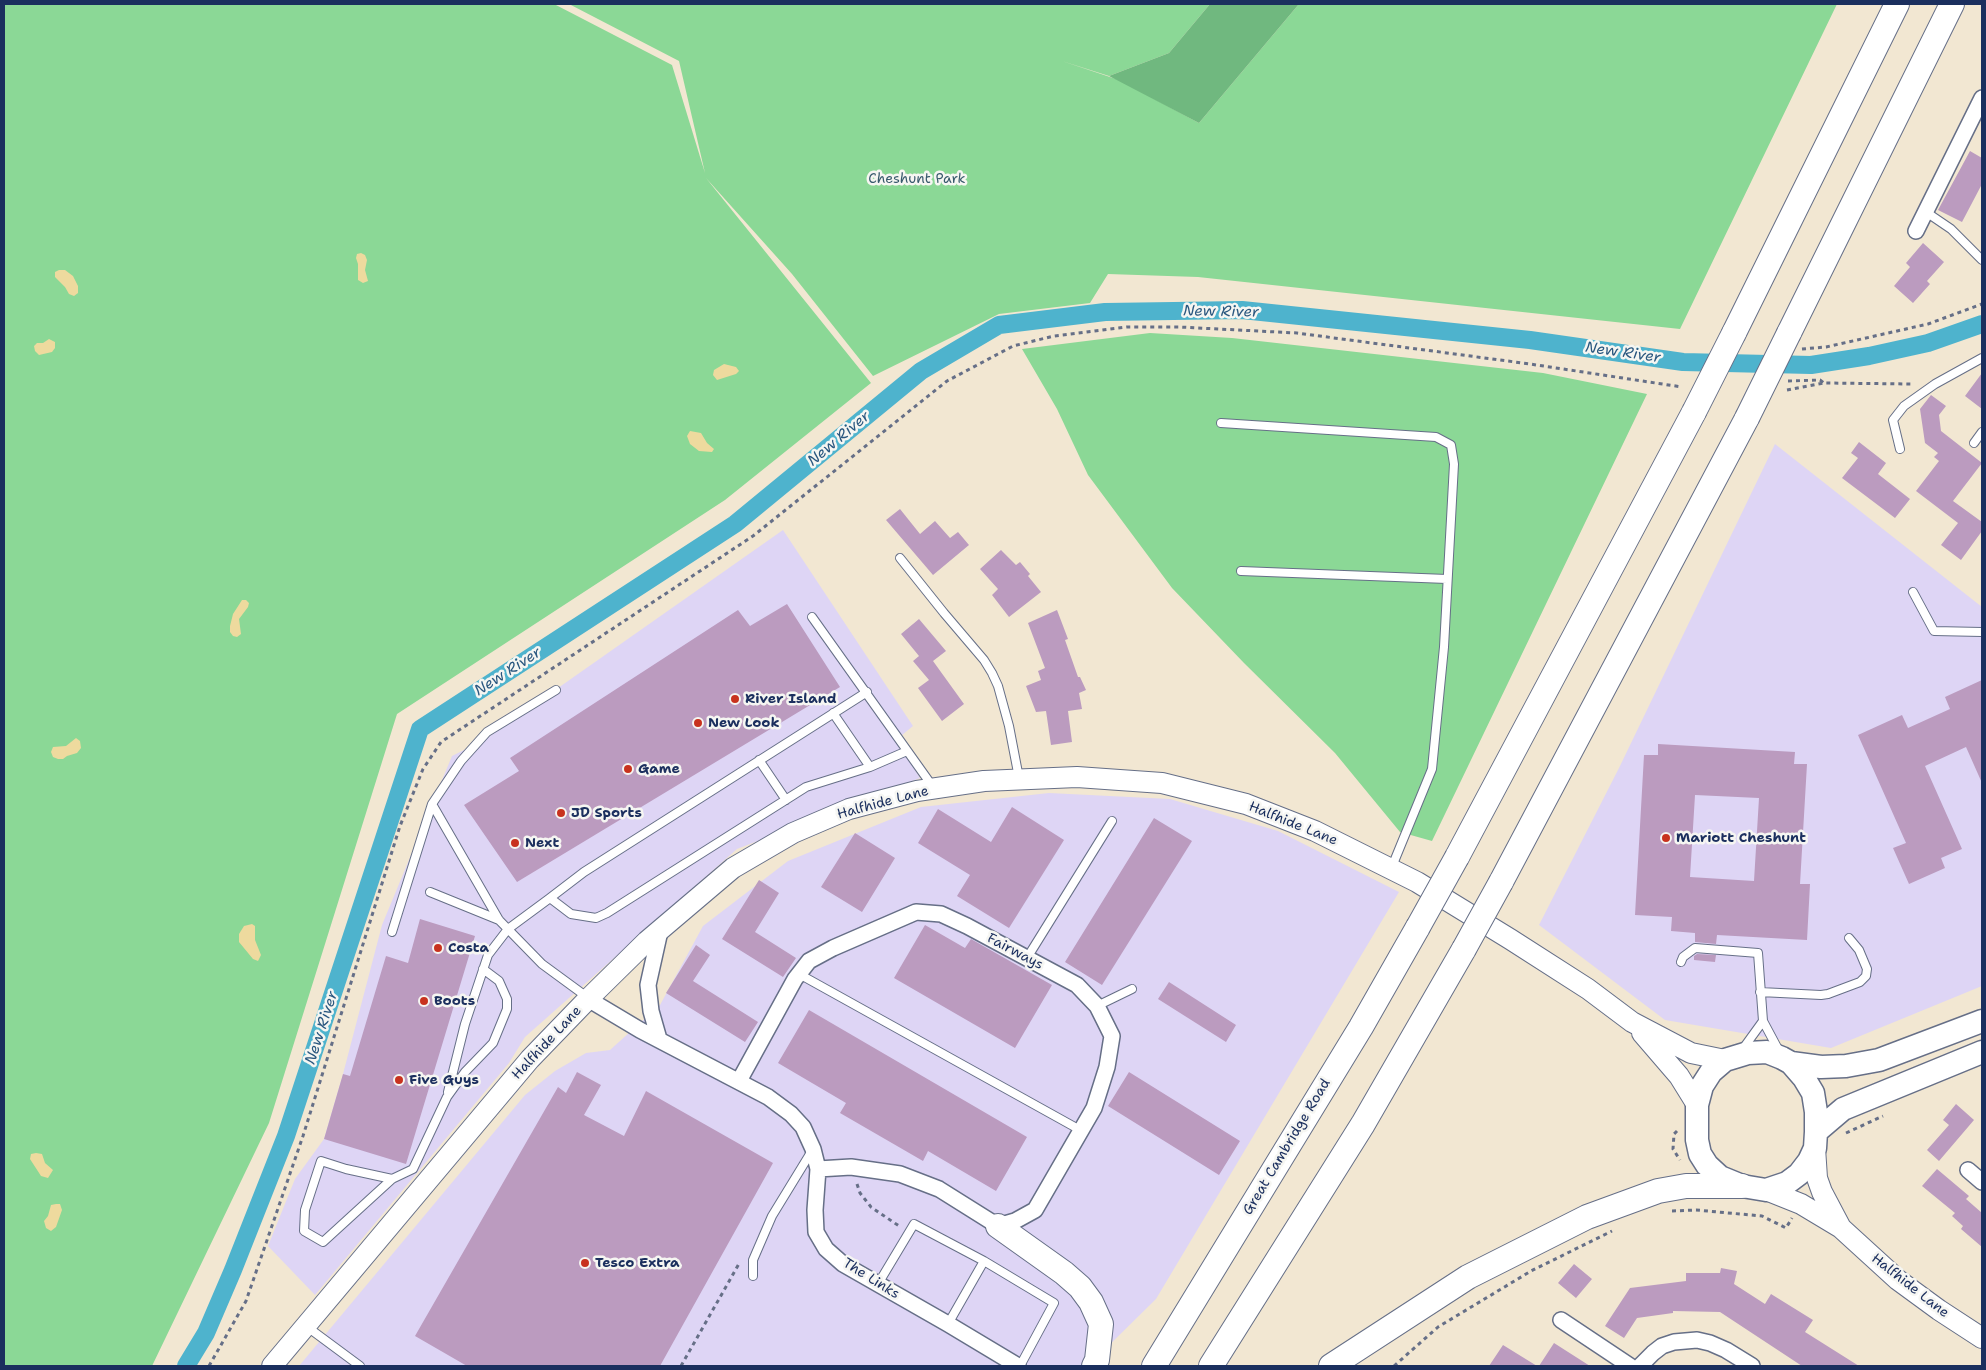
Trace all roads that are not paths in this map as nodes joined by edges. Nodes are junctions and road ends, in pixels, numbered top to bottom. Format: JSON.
{"nodes":[{"id":1,"x":1952,"y":4,"type":"edge"},
{"id":2,"x":1895,"y":6,"type":"edge"},
{"id":3,"x":1982,"y":98,"type":"edge"},
{"id":4,"x":1926,"y":212,"type":"junction"},
{"id":5,"x":1916,"y":231,"type":"dead end"},
{"id":6,"x":1982,"y":260,"type":"edge"},
{"id":7,"x":1982,"y":358,"type":"edge"},
{"id":8,"x":1221,"y":423,"type":"dead end"},
{"id":9,"x":1982,"y":432,"type":"edge"},
{"id":10,"x":1974,"y":443,"type":"dead end"},
{"id":11,"x":1900,"y":449,"type":"dead end"},
{"id":12,"x":900,"y":558,"type":"dead end"},
{"id":13,"x":1241,"y":571,"type":"dead end"},
{"id":14,"x":1447,"y":579,"type":"junction"},
{"id":15,"x":1913,"y":592,"type":"dead end"},
{"id":16,"x":812,"y":617,"type":"dead end"},
{"id":17,"x":1982,"y":632,"type":"edge"},
{"id":18,"x":556,"y":690,"type":"dead end"},
{"id":19,"x":867,"y":692,"type":"junction"},
{"id":20,"x":833,"y":713,"type":"junction"},
{"id":21,"x":907,"y":751,"type":"junction"},
{"id":22,"x":759,"y":760,"type":"junction"},
{"id":23,"x":870,"y":767,"type":"junction"},
{"id":24,"x":1019,"y":780,"type":"junction"},
{"id":25,"x":934,"y":789,"type":"junction"},
{"id":26,"x":786,"y":800,"type":"junction"},
{"id":27,"x":432,"y":804,"type":"junction"},
{"id":28,"x":1112,"y":821,"type":"dead end"},
{"id":29,"x":1391,"y":869,"type":"junction"},
{"id":30,"x":430,"y":892,"type":"dead end"},
{"id":31,"x":550,"y":898,"type":"junction"},
{"id":32,"x":499,"y":920,"type":"junction"},
{"id":33,"x":508,"y":929,"type":"junction"},
{"id":34,"x":660,"y":931,"type":"junction"},
{"id":35,"x":392,"y":932,"type":"dead end"},
{"id":36,"x":1849,"y":938,"type":"dead end"},
{"id":37,"x":1027,"y":958,"type":"junction"},
{"id":38,"x":1681,"y":962,"type":"dead end"},
{"id":39,"x":483,"y":969,"type":"junction"},
{"id":40,"x":799,"y":974,"type":"junction"},
{"id":41,"x":1132,"y":989,"type":"dead end"},
{"id":42,"x":1760,"y":992,"type":"junction"},
{"id":43,"x":588,"y":998,"type":"junction"},
{"id":44,"x":1097,"y":1006,"type":"junction"},
{"id":45,"x":1763,"y":1021,"type":"junction"},
{"id":46,"x":1982,"y":1021,"type":"edge"},
{"id":47,"x":1632,"y":1022,"type":"junction"},
{"id":48,"x":659,"y":1039,"type":"junction"},
{"id":49,"x":1982,"y":1052,"type":"edge"},
{"id":50,"x":1729,"y":1059,"type":"junction"},
{"id":51,"x":1787,"y":1060,"type":"junction"},
{"id":52,"x":738,"y":1081,"type":"junction"},
{"id":53,"x":447,"y":1097,"type":"junction"},
{"id":54,"x":1697,"y":1105,"type":"junction"},
{"id":55,"x":1082,"y":1131,"type":"junction"},
{"id":56,"x":1816,"y":1140,"type":"junction"},
{"id":57,"x":812,"y":1149,"type":"junction"},
{"id":58,"x":818,"y":1169,"type":"junction"},
{"id":59,"x":1968,"y":1170,"type":"dead end"},
{"id":60,"x":392,"y":1179,"type":"junction"},
{"id":61,"x":1982,"y":1182,"type":"edge"},
{"id":62,"x":1742,"y":1186,"type":"junction"},
{"id":63,"x":1766,"y":1190,"type":"junction"},
{"id":64,"x":998,"y":1226,"type":"junction"},
{"id":65,"x":1841,"y":1228,"type":"junction"},
{"id":66,"x":984,"y":1261,"type":"junction"},
{"id":67,"x":753,"y":1276,"type":"dead end"},
{"id":68,"x":878,"y":1284,"type":"junction"},
{"id":69,"x":1561,"y":1320,"type":"dead end"},
{"id":70,"x":948,"y":1324,"type":"junction"},
{"id":71,"x":306,"y":1326,"type":"junction"},
{"id":72,"x":1982,"y":1338,"type":"edge"},
{"id":73,"x":272,"y":1366,"type":"edge"},
{"id":74,"x":360,"y":1366,"type":"edge"},
{"id":75,"x":1019,"y":1366,"type":"edge"},
{"id":76,"x":1094,"y":1366,"type":"edge"},
{"id":77,"x":1154,"y":1366,"type":"edge"},
{"id":78,"x":1210,"y":1366,"type":"edge"},
{"id":79,"x":1331,"y":1366,"type":"edge"},
{"id":80,"x":1630,"y":1366,"type":"edge"},
{"id":81,"x":1640,"y":1366,"type":"edge"},
{"id":82,"x":1752,"y":1366,"type":"edge"}],
"edges":[{"from":1,"to":78,"type":"highway","bridge":true},
{"from":2,"to":77,"type":"highway","name":"Great Cambridge Road","bridge":true},
{"from":3,"to":4,"type":"street"},
{"from":4,"to":5,"type":"street"},
{"from":4,"to":6,"type":"lane"},
{"from":7,"to":11,"type":"lane"},
{"from":8,"to":14,"type":"lane"},
{"from":9,"to":10,"type":"lane"},
{"from":12,"to":24,"type":"lane"},
{"from":13,"to":14,"type":"lane"},
{"from":14,"to":29,"type":"lane"},
{"from":15,"to":17,"type":"lane"},
{"from":16,"to":19,"type":"lane"},
{"from":18,"to":27,"type":"lane"},
{"from":19,"to":20,"type":"lane"},
{"from":19,"to":21,"type":"lane"},
{"from":20,"to":22,"type":"lane"},
{"from":20,"to":23,"type":"lane"},
{"from":21,"to":23,"type":"lane"},
{"from":21,"to":25,"type":"lane"},
{"from":22,"to":26,"type":"lane"},
{"from":22,"to":31,"type":"lane"},
{"from":23,"to":26,"type":"lane"},
{"from":24,"to":25,"type":"main road","name":"Halfhide Lane"},
{"from":24,"to":29,"type":"main road","name":"Halfhide Lane"},
{"from":25,"to":34,"type":"main road","name":"Halfhide Lane"},
{"from":26,"to":31,"type":"lane"},
{"from":27,"to":32,"type":"lane"},
{"from":27,"to":35,"type":"lane"},
{"from":28,"to":37,"type":"lane"},
{"from":29,"to":47,"type":"main road","name":"Halfhide Lane"},
{"from":30,"to":32,"type":"lane"},
{"from":31,"to":33,"type":"lane"},
{"from":32,"to":33,"type":"lane"},
{"from":33,"to":39,"type":"lane"},
{"from":33,"to":43,"type":"lane"},
{"from":34,"to":43,"type":"main road","name":"Halfhide Lane"},
{"from":34,"to":48,"type":"street"},
{"from":36,"to":42,"type":"lane"},
{"from":37,"to":40,"type":"street","name":"Fairways"},
{"from":37,"to":44,"type":"street","name":"Fairways"},
{"from":38,"to":42,"type":"lane"},
{"from":39,"to":53,"type":"lane"},
{"from":39,"to":53,"type":"lane"},
{"from":40,"to":52,"type":"street","name":"Fairways"},
{"from":40,"to":55,"type":"lane"},
{"from":41,"to":44,"type":"lane"},
{"from":42,"to":45,"type":"lane"},
{"from":43,"to":48,"type":"street","name":"The Links"},
{"from":43,"to":71,"type":"main road","name":"Halfhide Lane"},
{"from":44,"to":55,"type":"street","name":"Fairways"},
{"from":45,"to":50,"type":"lane"},
{"from":45,"to":51,"type":"lane"},
{"from":46,"to":51,"type":"main road"},
{"from":47,"to":50,"type":"main road","name":"Halfhide Lane"},
{"from":47,"to":54,"type":"main road","name":"Halfhide Lane"},
{"from":48,"to":52,"type":"street","name":"The Links"},
{"from":49,"to":56,"type":"main road"},
{"from":50,"to":51,"type":"main road"},
{"from":50,"to":54,"type":"main road"},
{"from":51,"to":56,"type":"main road"},
{"from":52,"to":57,"type":"street","name":"The Links"},
{"from":53,"to":60,"type":"lane"},
{"from":54,"to":62,"type":"main road"},
{"from":55,"to":64,"type":"street","name":"Fairways"},
{"from":56,"to":63,"type":"main road"},
{"from":56,"to":65,"type":"main road","name":"Halfhide Lane"},
{"from":57,"to":58,"type":"street","name":"The Links"},
{"from":57,"to":67,"type":"lane"},
{"from":58,"to":64,"type":"street"},
{"from":58,"to":68,"type":"street","name":"The Links"},
{"from":59,"to":61,"type":"street"},
{"from":60,"to":60,"type":"lane"},
{"from":62,"to":63,"type":"main road"},
{"from":62,"to":79,"type":"highway"},
{"from":63,"to":65,"type":"main road","name":"Halfhide Lane"},
{"from":64,"to":76,"type":"highway"},
{"from":65,"to":72,"type":"main road","name":"Halfhide Lane"},
{"from":66,"to":68,"type":"lane"},
{"from":66,"to":70,"type":"lane"},
{"from":66,"to":75,"type":"lane"},
{"from":68,"to":70,"type":"street","name":"The Links"},
{"from":69,"to":80,"type":"street"},
{"from":70,"to":75,"type":"street","name":"The Links"},
{"from":71,"to":73,"type":"main road","name":"Halfhide Lane"},
{"from":71,"to":74,"type":"lane"},
{"from":81,"to":82,"type":"street"}]}
